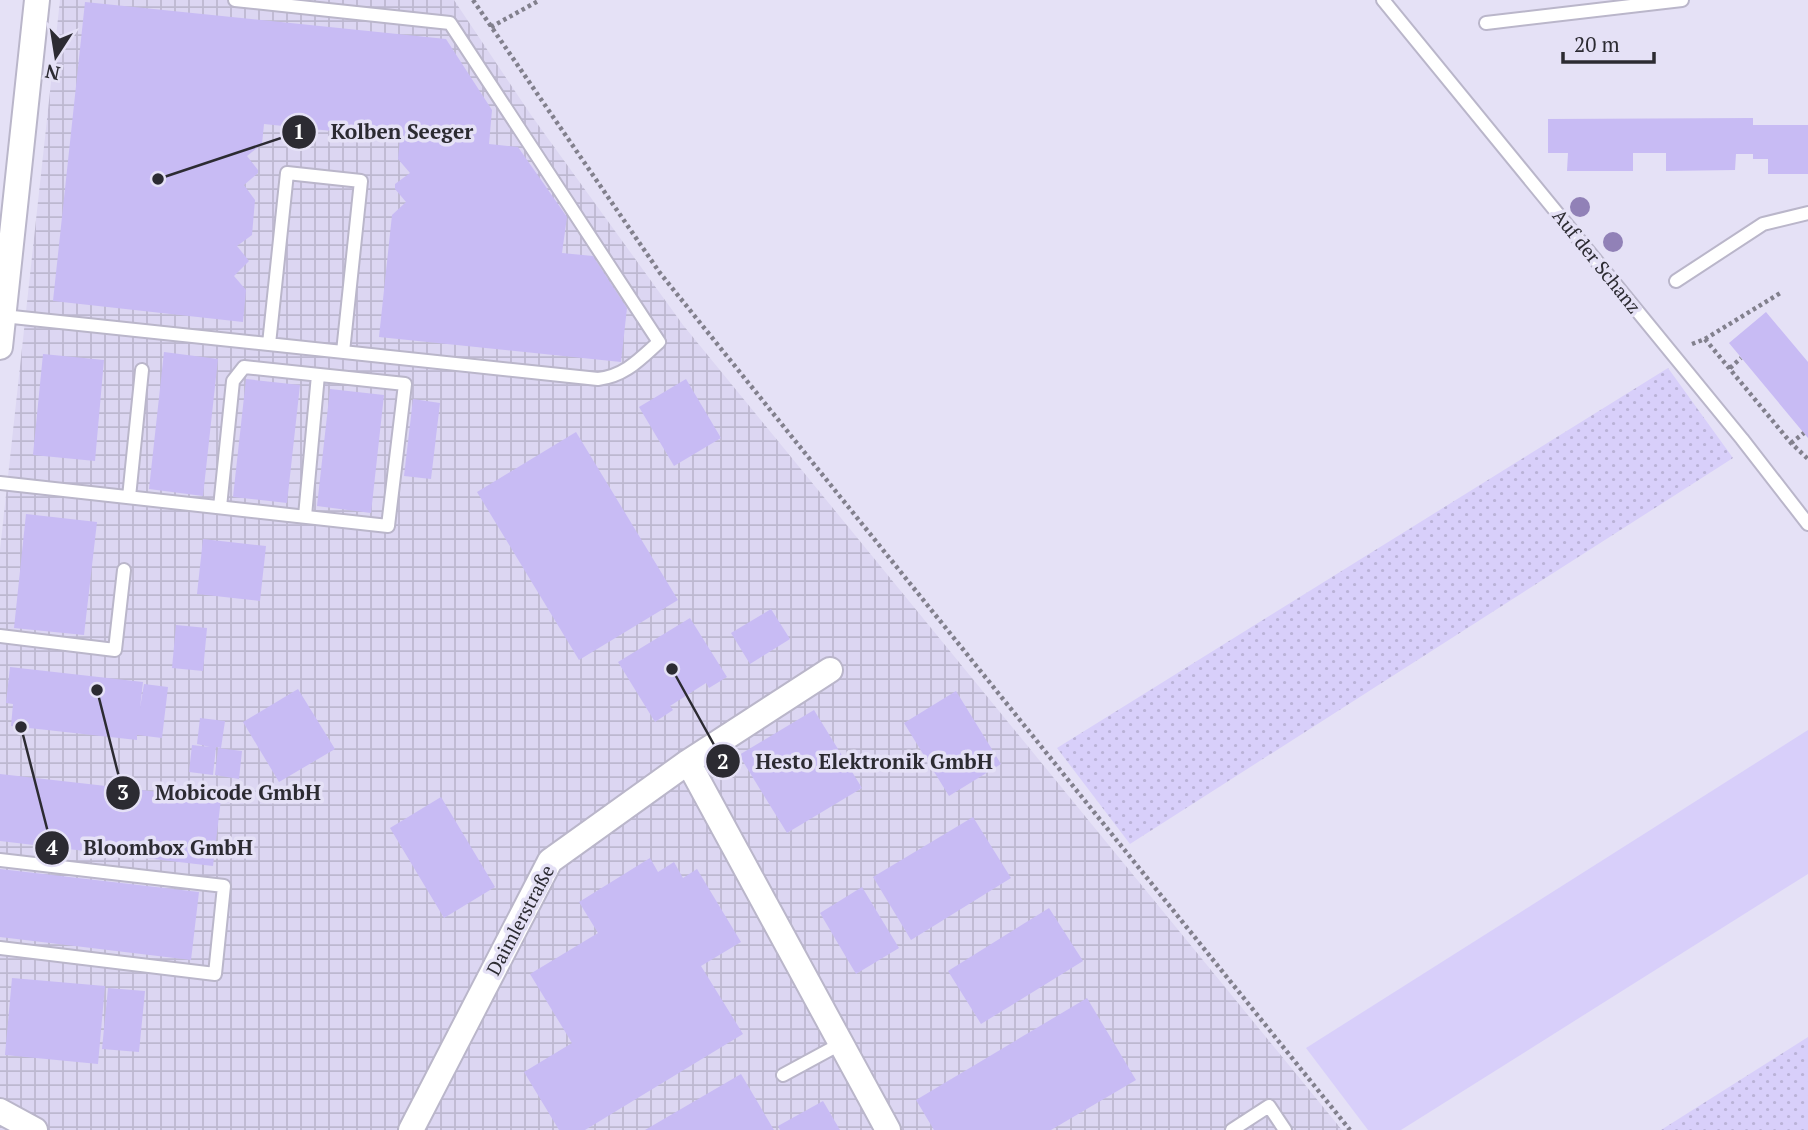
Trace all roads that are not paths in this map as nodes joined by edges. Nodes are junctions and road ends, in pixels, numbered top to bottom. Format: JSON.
{"nodes":[{"id":1,"x":37,"y":0,"type":"edge"},
{"id":2,"x":234,"y":0,"type":"edge"},
{"id":3,"x":1383,"y":0,"type":"edge"},
{"id":4,"x":1682,"y":0,"type":"edge"},
{"id":5,"x":1486,"y":23,"type":"dead end"},
{"id":6,"x":1808,"y":214,"type":"edge"},
{"id":7,"x":1676,"y":281,"type":"dead end"},
{"id":8,"x":3,"y":316,"type":"junction"},
{"id":9,"x":269,"y":344,"type":"junction"},
{"id":10,"x":0,"y":347,"type":"edge"},
{"id":11,"x":343,"y":352,"type":"junction"},
{"id":12,"x":142,"y":370,"type":"dead end"},
{"id":13,"x":318,"y":375,"type":"junction"},
{"id":14,"x":0,"y":483,"type":"edge"},
{"id":15,"x":129,"y":497,"type":"junction"},
{"id":16,"x":220,"y":507,"type":"junction"},
{"id":17,"x":304,"y":516,"type":"junction"},
{"id":18,"x":1808,"y":524,"type":"edge"},
{"id":19,"x":124,"y":570,"type":"dead end"},
{"id":20,"x":0,"y":636,"type":"edge"},
{"id":21,"x":830,"y":670,"type":"dead end"},
{"id":22,"x":688,"y":762,"type":"junction"},
{"id":23,"x":0,"y":860,"type":"edge"},
{"id":24,"x":0,"y":948,"type":"edge"},
{"id":25,"x":842,"y":1043,"type":"junction"},
{"id":26,"x":783,"y":1075,"type":"dead end"},
{"id":27,"x":0,"y":1111,"type":"edge"},
{"id":28,"x":35,"y":1130,"type":"edge"},
{"id":29,"x":411,"y":1130,"type":"edge"},
{"id":30,"x":888,"y":1130,"type":"edge"},
{"id":31,"x":1232,"y":1130,"type":"edge"},
{"id":32,"x":1285,"y":1130,"type":"edge"}],
"edges":[{"from":1,"to":8,"type":"street"},
{"from":2,"to":11,"type":"lane"},
{"from":3,"to":18,"type":"lane","name":"Auf der Schanz"},
{"from":4,"to":5,"type":"lane"},
{"from":6,"to":7,"type":"lane"},
{"from":8,"to":9,"type":"lane"},
{"from":8,"to":10,"type":"street"},
{"from":9,"to":11,"type":"lane"},
{"from":9,"to":11,"type":"lane"},
{"from":12,"to":15,"type":"lane"},
{"from":13,"to":16,"type":"lane"},
{"from":13,"to":17,"type":"lane"},
{"from":13,"to":17,"type":"lane"},
{"from":14,"to":15,"type":"lane"},
{"from":15,"to":16,"type":"lane"},
{"from":16,"to":17,"type":"lane"},
{"from":19,"to":20,"type":"lane"},
{"from":21,"to":22,"type":"street","name":"Daimlerstraße"},
{"from":22,"to":25,"type":"street"},
{"from":22,"to":29,"type":"street","name":"Daimlerstraße"},
{"from":23,"to":24,"type":"lane"},
{"from":25,"to":26,"type":"lane"},
{"from":25,"to":30,"type":"street"},
{"from":27,"to":28,"type":"street"},
{"from":31,"to":32,"type":"lane"}]}
